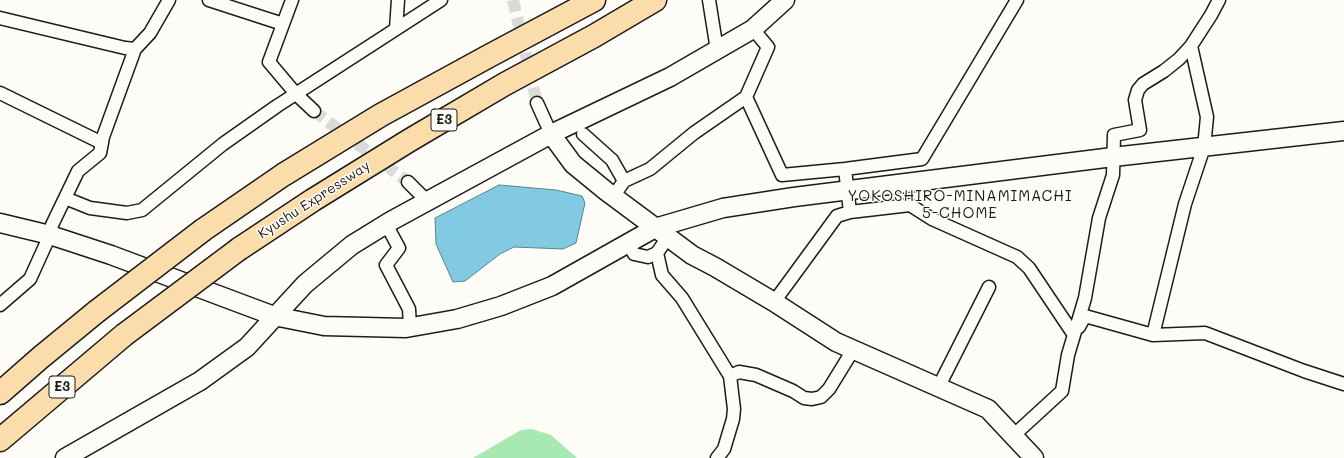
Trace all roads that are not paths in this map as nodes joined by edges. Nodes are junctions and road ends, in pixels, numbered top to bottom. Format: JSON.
{"nodes":[{"id":1,"x":169,"y":0,"type":"edge"},
{"id":2,"x":209,"y":0,"type":"edge"},
{"id":3,"x":292,"y":0,"type":"edge"},
{"id":4,"x":398,"y":0,"type":"edge"},
{"id":5,"x":441,"y":0,"type":"edge"},
{"id":6,"x":594,"y":0,"type":"edge"},
{"id":7,"x":655,"y":0,"type":"edge"},
{"id":8,"x":709,"y":0,"type":"edge"},
{"id":9,"x":785,"y":0,"type":"edge"},
{"id":10,"x":1017,"y":0,"type":"edge"},
{"id":11,"x":1219,"y":0,"type":"edge"},
{"id":12,"x":0,"y":18,"type":"edge"},
{"id":13,"x":283,"y":24,"type":"junction"},
{"id":14,"x":396,"y":29,"type":"junction"},
{"id":15,"x":752,"y":29,"type":"junction"},
{"id":16,"x":1191,"y":46,"type":"junction"},
{"id":17,"x":135,"y":49,"type":"junction"},
{"id":18,"x":717,"y":50,"type":"junction"},
{"id":19,"x":0,"y":93,"type":"edge"},
{"id":20,"x":296,"y":94,"type":"junction"},
{"id":21,"x":746,"y":97,"type":"junction"},
{"id":22,"x":537,"y":104,"type":"tunnel mouth"},
{"id":23,"x":314,"y":111,"type":"tunnel mouth"},
{"id":24,"x":1344,"y":131,"type":"edge"},
{"id":25,"x":551,"y":134,"type":"junction"},
{"id":26,"x":582,"y":134,"type":"dead end"},
{"id":27,"x":102,"y":143,"type":"junction"},
{"id":28,"x":1204,"y":147,"type":"junction"},
{"id":29,"x":1113,"y":157,"type":"junction"},
{"id":30,"x":845,"y":169,"type":"junction"},
{"id":31,"x":624,"y":181,"type":"junction"},
{"id":32,"x":408,"y":182,"type":"tunnel mouth"},
{"id":33,"x":848,"y":191,"type":"junction"},
{"id":34,"x":613,"y":197,"type":"junction"},
{"id":35,"x":65,"y":198,"type":"junction"},
{"id":36,"x":428,"y":202,"type":"junction"},
{"id":37,"x":850,"y":212,"type":"junction"},
{"id":38,"x":0,"y":223,"type":"edge"},
{"id":39,"x":386,"y":224,"type":"junction"},
{"id":40,"x":661,"y":233,"type":"junction"},
{"id":41,"x":50,"y":235,"type":"junction"},
{"id":42,"x":628,"y":243,"type":"junction"},
{"id":43,"x":657,"y":253,"type":"junction"},
{"id":44,"x":989,"y":288,"type":"dead end"},
{"id":45,"x":774,"y":302,"type":"junction"},
{"id":46,"x":0,"y":305,"type":"edge"},
{"id":47,"x":274,"y":316,"type":"junction"},
{"id":48,"x":410,"y":327,"type":"junction"},
{"id":49,"x":1074,"y":335,"type":"junction"},
{"id":50,"x":1153,"y":335,"type":"junction"},
{"id":51,"x":853,"y":350,"type":"junction"},
{"id":52,"x":730,"y":376,"type":"junction"},
{"id":53,"x":1344,"y":384,"type":"edge"},
{"id":54,"x":938,"y":388,"type":"junction"},
{"id":55,"x":0,"y":393,"type":"edge"},
{"id":56,"x":1013,"y":436,"type":"junction"},
{"id":57,"x":0,"y":440,"type":"edge"},
{"id":58,"x":65,"y":458,"type":"edge"},
{"id":59,"x":717,"y":458,"type":"edge"},
{"id":60,"x":1028,"y":458,"type":"edge"},
{"id":61,"x":1034,"y":458,"type":"edge"}],
"edges":[{"from":1,"to":17,"type":"street"},
{"from":2,"to":13,"type":"street"},
{"from":3,"to":13,"type":"street"},
{"from":4,"to":14,"type":"street"},
{"from":5,"to":14,"type":"street"},
{"from":6,"to":55,"type":"highway","number":"E3","bridge":true},
{"from":7,"to":57,"type":"highway","name":"Kyushu Expressway","number":"E3","bridge":true},
{"from":8,"to":18,"type":"street"},
{"from":9,"to":15,"type":"street"},
{"from":10,"to":30,"type":"street"},
{"from":11,"to":16,"type":"street"},
{"from":12,"to":17,"type":"street"},
{"from":13,"to":20,"type":"street"},
{"from":14,"to":20,"type":"street"},
{"from":15,"to":18,"type":"street"},
{"from":15,"to":21,"type":"street"},
{"from":16,"to":28,"type":"street"},
{"from":16,"to":29,"type":"street"},
{"from":17,"to":27,"type":"street"},
{"from":18,"to":25,"type":"street"},
{"from":19,"to":27,"type":"street"},
{"from":20,"to":23,"type":"street"},
{"from":20,"to":35,"type":"street"},
{"from":21,"to":30,"type":"street"},
{"from":21,"to":31,"type":"street"},
{"from":22,"to":25,"type":"street"},
{"from":24,"to":28,"type":"street"},
{"from":25,"to":34,"type":"street"},
{"from":25,"to":36,"type":"street"},
{"from":26,"to":31,"type":"street"},
{"from":27,"to":35,"type":"street"},
{"from":28,"to":29,"type":"street"},
{"from":28,"to":50,"type":"street"},
{"from":29,"to":33,"type":"street"},
{"from":29,"to":49,"type":"street"},
{"from":30,"to":33,"type":"street"},
{"from":31,"to":34,"type":"street"},
{"from":32,"to":36,"type":"street"},
{"from":33,"to":37,"type":"street"},
{"from":33,"to":40,"type":"street"},
{"from":34,"to":40,"type":"street"},
{"from":35,"to":41,"type":"street"},
{"from":36,"to":39,"type":"street"},
{"from":37,"to":45,"type":"street"},
{"from":37,"to":49,"type":"street"},
{"from":38,"to":41,"type":"street"},
{"from":39,"to":47,"type":"street"},
{"from":39,"to":48,"type":"street"},
{"from":40,"to":42,"type":"street"},
{"from":40,"to":43,"type":"street"},
{"from":40,"to":45,"type":"street"},
{"from":41,"to":46,"type":"street"},
{"from":41,"to":47,"type":"street"},
{"from":42,"to":43,"type":"street"},
{"from":42,"to":48,"type":"street"},
{"from":43,"to":52,"type":"street"},
{"from":44,"to":54,"type":"street"},
{"from":45,"to":51,"type":"street"},
{"from":47,"to":48,"type":"street"},
{"from":47,"to":58,"type":"street"},
{"from":49,"to":50,"type":"street"},
{"from":49,"to":56,"type":"street"},
{"from":50,"to":53,"type":"street"},
{"from":51,"to":52,"type":"street"},
{"from":51,"to":54,"type":"street"},
{"from":52,"to":59,"type":"street"},
{"from":54,"to":56,"type":"street"},
{"from":56,"to":60,"type":"street"},
{"from":56,"to":61,"type":"street"}]}
